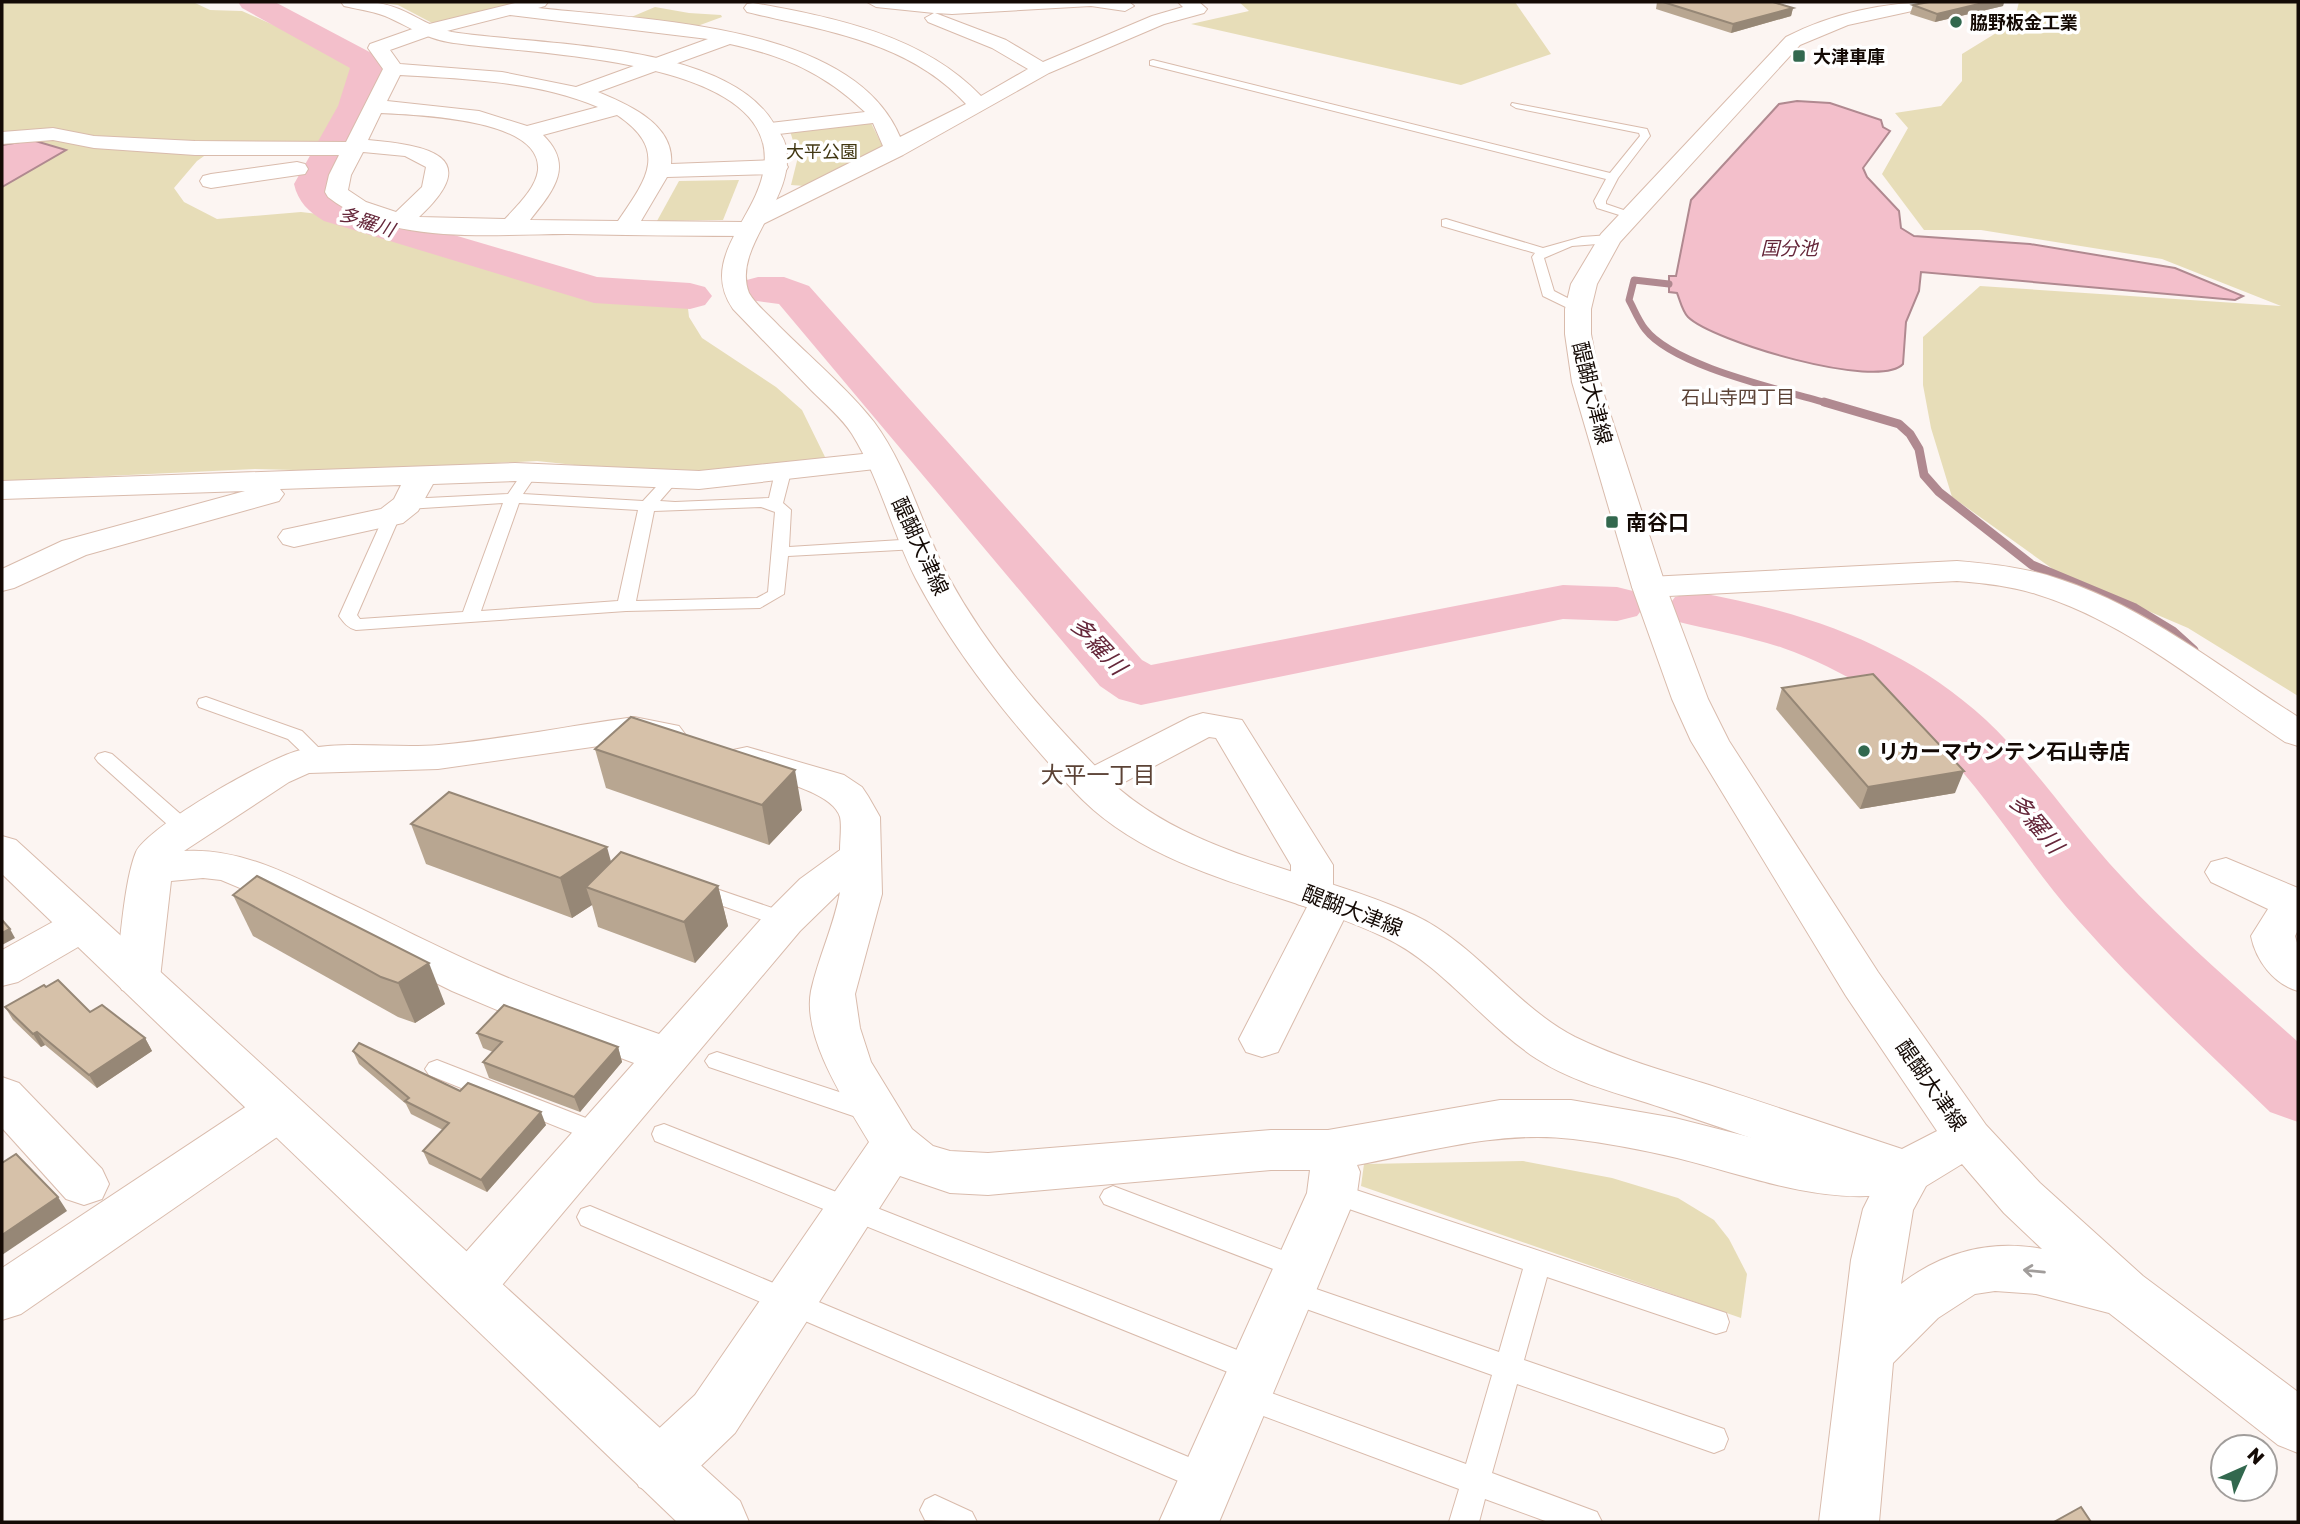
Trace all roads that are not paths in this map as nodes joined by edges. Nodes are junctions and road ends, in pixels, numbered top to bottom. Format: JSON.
{"nodes":[{"id":1,"x":350,"y":2,"type":"edge"},
{"id":2,"x":539,"y":2,"type":"edge"},
{"id":3,"x":779,"y":2,"type":"edge"},
{"id":4,"x":876,"y":2,"type":"edge"},
{"id":5,"x":1086,"y":2,"type":"edge"},
{"id":6,"x":1096,"y":2,"type":"edge"},
{"id":7,"x":1187,"y":2,"type":"edge"},
{"id":8,"x":1929,"y":2,"type":"edge"},
{"id":9,"x":1133,"y":4,"type":"edge"},
{"id":10,"x":899,"y":5,"type":"junction"},
{"id":11,"x":506,"y":9,"type":"junction"},
{"id":12,"x":1075,"y":21,"type":"dead end"},
{"id":13,"x":428,"y":30,"type":"junction"},
{"id":14,"x":852,"y":32,"type":"junction"},
{"id":15,"x":1025,"y":36,"type":"dead end"},
{"id":16,"x":729,"y":38,"type":"junction"},
{"id":17,"x":999,"y":44,"type":"junction"},
{"id":18,"x":781,"y":53,"type":"junction"},
{"id":19,"x":1153,"y":63,"type":"dead end"},
{"id":20,"x":659,"y":65,"type":"junction"},
{"id":21,"x":393,"y":69,"type":"junction"},
{"id":22,"x":1042,"y":69,"type":"junction"},
{"id":23,"x":580,"y":92,"type":"junction"},
{"id":24,"x":1516,"y":104,"type":"dead end"},
{"id":25,"x":979,"y":106,"type":"junction"},
{"id":26,"x":376,"y":107,"type":"junction"},
{"id":27,"x":619,"y":108,"type":"junction"},
{"id":28,"x":880,"y":116,"type":"junction"},
{"id":29,"x":770,"y":129,"type":"junction"},
{"id":30,"x":527,"y":133,"type":"junction"},
{"id":31,"x":2,"y":138,"type":"edge"},
{"id":32,"x":895,"y":149,"type":"junction"},
{"id":33,"x":353,"y":152,"type":"junction"},
{"id":34,"x":659,"y":172,"type":"junction"},
{"id":35,"x":1613,"y":177,"type":"junction"},
{"id":36,"x":773,"y":178,"type":"junction"},
{"id":37,"x":211,"y":181,"type":"dead end"},
{"id":38,"x":827,"y":183,"type":"junction"},
{"id":39,"x":1632,"y":215,"type":"junction"},
{"id":40,"x":402,"y":220,"type":"junction"},
{"id":41,"x":1446,"y":223,"type":"dead end"},
{"id":42,"x":751,"y":225,"type":"junction"},
{"id":43,"x":511,"y":228,"type":"junction"},
{"id":44,"x":625,"y":228,"type":"junction"},
{"id":45,"x":1610,"y":239,"type":"junction"},
{"id":46,"x":1544,"y":251,"type":"junction"},
{"id":47,"x":1578,"y":309,"type":"junction"},
{"id":48,"x":882,"y":461,"type":"junction"},
{"id":49,"x":530,"y":472,"type":"junction"},
{"id":50,"x":783,"y":472,"type":"junction"},
{"id":51,"x":672,"y":478,"type":"junction"},
{"id":52,"x":306,"y":481,"type":"junction"},
{"id":53,"x":2,"y":490,"type":"edge"},
{"id":54,"x":513,"y":498,"type":"junction"},
{"id":55,"x":407,"y":499,"type":"junction"},
{"id":56,"x":775,"y":504,"type":"junction"},
{"id":57,"x":646,"y":506,"type":"junction"},
{"id":58,"x":294,"y":537,"type":"dead end"},
{"id":59,"x":918,"y":544,"type":"junction"},
{"id":60,"x":780,"y":552,"type":"junction"},
{"id":61,"x":2,"y":581,"type":"edge"},
{"id":62,"x":1649,"y":587,"type":"junction"},
{"id":63,"x":626,"y":606,"type":"junction"},
{"id":64,"x":470,"y":617,"type":"junction"},
{"id":65,"x":206,"y":703,"type":"dead end"},
{"id":66,"x":2298,"y":734,"type":"edge"},
{"id":67,"x":105,"y":758,"type":"dead end"},
{"id":68,"x":320,"y":759,"type":"junction"},
{"id":69,"x":1090,"y":784,"type":"junction"},
{"id":70,"x":186,"y":830,"type":"junction"},
{"id":71,"x":2,"y":850,"type":"edge"},
{"id":72,"x":861,"y":855,"type":"junction"},
{"id":73,"x":152,"y":868,"type":"junction"},
{"id":74,"x":2226,"y":872,"type":"dead end"},
{"id":75,"x":680,"y":884,"type":"edge"},
{"id":76,"x":1322,"y":897,"type":"junction"},
{"id":77,"x":2296,"y":904,"type":"edge"},
{"id":78,"x":785,"y":919,"type":"junction"},
{"id":79,"x":82,"y":925,"type":"junction"},
{"id":80,"x":2,"y":970,"type":"edge"},
{"id":81,"x":2298,"y":975,"type":"edge"},
{"id":82,"x":138,"y":978,"type":"junction"},
{"id":83,"x":1262,"y":1039,"type":"dead end"},
{"id":84,"x":667,"y":1056,"type":"junction"},
{"id":85,"x":717,"y":1061,"type":"dead end"},
{"id":86,"x":437,"y":1069,"type":"dead end"},
{"id":87,"x":2,"y":1096,"type":"edge"},
{"id":88,"x":279,"y":1110,"type":"junction"},
{"id":89,"x":887,"y":1128,"type":"junction"},
{"id":90,"x":600,"y":1134,"type":"junction"},
{"id":91,"x":664,"y":1134,"type":"dead end"},
{"id":92,"x":1969,"y":1139,"type":"junction"},
{"id":93,"x":1908,"y":1171,"type":"junction"},
{"id":94,"x":1330,"y":1172,"type":"junction"},
{"id":95,"x":84,"y":1184,"type":"dead end"},
{"id":96,"x":1113,"y":1197,"type":"dead end"},
{"id":97,"x":852,"y":1208,"type":"junction"},
{"id":98,"x":590,"y":1217,"type":"dead end"},
{"id":99,"x":1538,"y":1262,"type":"junction"},
{"id":100,"x":1294,"y":1280,"type":"junction"},
{"id":101,"x":468,"y":1287,"type":"junction"},
{"id":102,"x":2124,"y":1293,"type":"junction"},
{"id":103,"x":2,"y":1297,"type":"edge"},
{"id":104,"x":790,"y":1302,"type":"junction"},
{"id":105,"x":1716,"y":1322,"type":"dead end"},
{"id":106,"x":1866,"y":1354,"type":"junction"},
{"id":107,"x":1508,"y":1367,"type":"junction"},
{"id":108,"x":1249,"y":1383,"type":"junction"},
{"id":109,"x":2298,"y":1426,"type":"edge"},
{"id":110,"x":1714,"y":1439,"type":"dead end"},
{"id":111,"x":659,"y":1467,"type":"junction"},
{"id":112,"x":1476,"y":1481,"type":"junction"},
{"id":113,"x":935,"y":1510,"type":"dead end"},
{"id":114,"x":1198,"y":1510,"type":"edge"},
{"id":115,"x":719,"y":1522,"type":"edge"},
{"id":116,"x":962,"y":1522,"type":"edge"},
{"id":117,"x":1464,"y":1522,"type":"edge"},
{"id":118,"x":1587,"y":1522,"type":"edge"},
{"id":119,"x":1849,"y":1522,"type":"edge"}],
"edges":[{"from":1,"to":13,"type":"street"},
{"from":2,"to":11,"type":"street"},
{"from":3,"to":14,"type":"street"},
{"from":4,"to":10,"type":"street"},
{"from":5,"to":10,"type":"street"},
{"from":6,"to":9,"type":"street"},
{"from":7,"to":22,"type":"street"},
{"from":8,"to":39,"type":"street","name":"醍醐大津線"},
{"from":9,"to":12,"type":"street"},
{"from":10,"to":17,"type":"street"},
{"from":11,"to":13,"type":"street"},
{"from":11,"to":16,"type":"street"},
{"from":13,"to":20,"type":"street"},
{"from":13,"to":21,"type":"street"},
{"from":14,"to":18,"type":"street"},
{"from":14,"to":25,"type":"street"},
{"from":15,"to":17,"type":"street"},
{"from":16,"to":18,"type":"street"},
{"from":16,"to":20,"type":"street"},
{"from":17,"to":22,"type":"street"},
{"from":18,"to":28,"type":"street"},
{"from":19,"to":35,"type":"lane"},
{"from":20,"to":23,"type":"street"},
{"from":20,"to":29,"type":"street"},
{"from":21,"to":23,"type":"street"},
{"from":21,"to":26,"type":"street"},
{"from":22,"to":25,"type":"street"},
{"from":23,"to":27,"type":"street"},
{"from":24,"to":35,"type":"lane"},
{"from":25,"to":32,"type":"street"},
{"from":26,"to":30,"type":"street"},
{"from":26,"to":33,"type":"street"},
{"from":27,"to":30,"type":"street"},
{"from":27,"to":34,"type":"street"},
{"from":28,"to":29,"type":"street"},
{"from":28,"to":32,"type":"street"},
{"from":29,"to":36,"type":"street"},
{"from":30,"to":43,"type":"street"},
{"from":31,"to":33,"type":"street"},
{"from":32,"to":38,"type":"street"},
{"from":33,"to":37,"type":"street"},
{"from":33,"to":40,"type":"street"},
{"from":33,"to":40,"type":"street"},
{"from":34,"to":36,"type":"street"},
{"from":34,"to":44,"type":"street"},
{"from":35,"to":39,"type":"lane"},
{"from":36,"to":38,"type":"street"},
{"from":36,"to":42,"type":"street","name":"醍醐大津線"},
{"from":38,"to":42,"type":"street"},
{"from":39,"to":45,"type":"street","name":"醍醐大津線"},
{"from":40,"to":43,"type":"street"},
{"from":41,"to":46,"type":"lane"},
{"from":42,"to":44,"type":"street"},
{"from":42,"to":48,"type":"street","name":"醍醐大津線"},
{"from":43,"to":44,"type":"street"},
{"from":45,"to":46,"type":"lane"},
{"from":45,"to":47,"type":"street","name":"醍醐大津線"},
{"from":46,"to":47,"type":"lane"},
{"from":47,"to":62,"type":"street","name":"醍醐大津線"},
{"from":48,"to":50,"type":"street"},
{"from":48,"to":59,"type":"street","name":"醍醐大津線"},
{"from":49,"to":51,"type":"street"},
{"from":49,"to":54,"type":"lane"},
{"from":49,"to":55,"type":"street"},
{"from":50,"to":51,"type":"street"},
{"from":50,"to":56,"type":"lane"},
{"from":51,"to":57,"type":"lane"},
{"from":52,"to":53,"type":"street"},
{"from":52,"to":55,"type":"street"},
{"from":52,"to":61,"type":"street"},
{"from":54,"to":55,"type":"lane"},
{"from":54,"to":57,"type":"lane"},
{"from":54,"to":64,"type":"lane"},
{"from":55,"to":58,"type":"street"},
{"from":55,"to":64,"type":"lane"},
{"from":56,"to":57,"type":"lane"},
{"from":56,"to":60,"type":"lane"},
{"from":57,"to":63,"type":"lane"},
{"from":59,"to":60,"type":"lane"},
{"from":59,"to":69,"type":"street","name":"醍醐大津線"},
{"from":60,"to":63,"type":"lane"},
{"from":62,"to":66,"type":"street"},
{"from":62,"to":92,"type":"street","name":"醍醐大津線"},
{"from":63,"to":64,"type":"lane"},
{"from":65,"to":68,"type":"lane"},
{"from":67,"to":70,"type":"lane"},
{"from":68,"to":70,"type":"street"},
{"from":68,"to":72,"type":"street"},
{"from":69,"to":76,"type":"street","name":"醍醐大津線"},
{"from":69,"to":76,"type":"street"},
{"from":70,"to":73,"type":"street"},
{"from":71,"to":79,"type":"street"},
{"from":72,"to":78,"type":"street"},
{"from":72,"to":89,"type":"street"},
{"from":73,"to":82,"type":"street"},
{"from":73,"to":84,"type":"street"},
{"from":74,"to":77,"type":"street"},
{"from":75,"to":78,"type":"lane"},
{"from":76,"to":83,"type":"street"},
{"from":76,"to":93,"type":"street","name":"醍醐大津線"},
{"from":77,"to":81,"type":"street"},
{"from":78,"to":84,"type":"street"},
{"from":79,"to":80,"type":"street"},
{"from":79,"to":82,"type":"street"},
{"from":82,"to":88,"type":"street"},
{"from":84,"to":90,"type":"street"},
{"from":85,"to":89,"type":"lane"},
{"from":86,"to":90,"type":"lane"},
{"from":87,"to":95,"type":"street"},
{"from":88,"to":101,"type":"street"},
{"from":88,"to":103,"type":"street"},
{"from":89,"to":94,"type":"street"},
{"from":89,"to":97,"type":"street"},
{"from":90,"to":101,"type":"street"},
{"from":91,"to":97,"type":"lane"},
{"from":92,"to":93,"type":"street","name":"醍醐大津線"},
{"from":92,"to":102,"type":"street"},
{"from":93,"to":94,"type":"street"},
{"from":93,"to":106,"type":"street"},
{"from":94,"to":99,"type":"lane"},
{"from":94,"to":100,"type":"street"},
{"from":96,"to":100,"type":"lane"},
{"from":97,"to":104,"type":"street"},
{"from":97,"to":108,"type":"lane"},
{"from":98,"to":104,"type":"lane"},
{"from":99,"to":105,"type":"lane"},
{"from":99,"to":107,"type":"lane"},
{"from":100,"to":107,"type":"lane"},
{"from":100,"to":108,"type":"street"},
{"from":101,"to":111,"type":"street"},
{"from":102,"to":106,"type":"street","one_way":true},
{"from":102,"to":109,"type":"street"},
{"from":104,"to":111,"type":"street"},
{"from":104,"to":114,"type":"lane"},
{"from":106,"to":119,"type":"street"},
{"from":107,"to":110,"type":"lane"},
{"from":107,"to":112,"type":"lane"},
{"from":108,"to":112,"type":"lane"},
{"from":108,"to":114,"type":"street"},
{"from":111,"to":115,"type":"street"},
{"from":112,"to":117,"type":"lane"},
{"from":112,"to":118,"type":"lane"},
{"from":113,"to":116,"type":"lane"}]}
